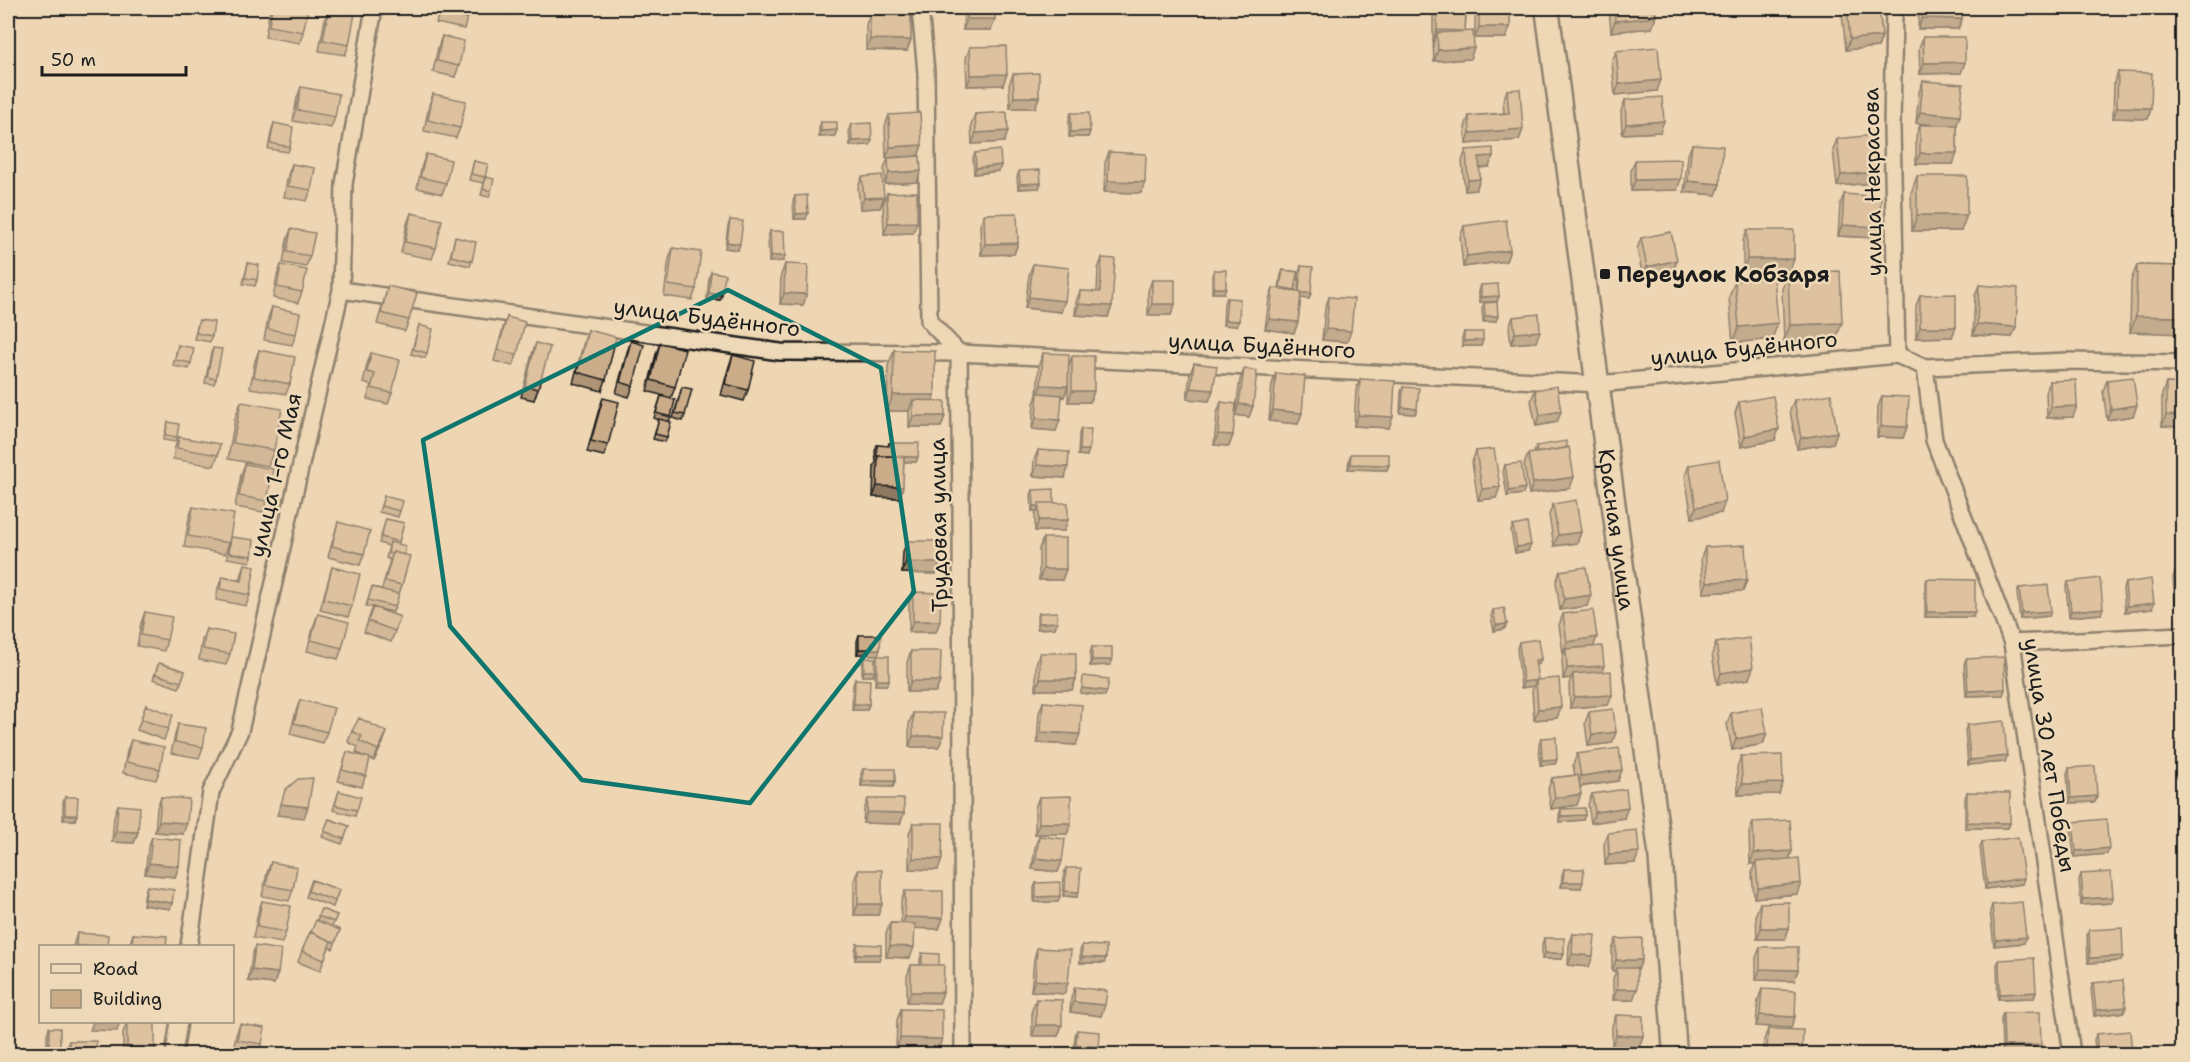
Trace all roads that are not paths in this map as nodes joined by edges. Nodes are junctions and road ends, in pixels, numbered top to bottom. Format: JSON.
{"nodes":[{"id":1,"x":374,"y":8,"type":"edge"},
{"id":2,"x":920,"y":8,"type":"edge"},
{"id":3,"x":1547,"y":8,"type":"edge"},
{"id":4,"x":1894,"y":8,"type":"edge"},
{"id":5,"x":340,"y":290,"type":"junction"},
{"id":6,"x":958,"y":353,"type":"junction"},
{"id":7,"x":1897,"y":356,"type":"junction"},
{"id":8,"x":2182,"y":363,"type":"edge"},
{"id":9,"x":1924,"y":367,"type":"junction"},
{"id":10,"x":1599,"y":384,"type":"junction"},
{"id":11,"x":2182,"y":635,"type":"edge"},
{"id":12,"x":2012,"y":643,"type":"junction"},
{"id":13,"x":189,"y":945,"type":"edge"},
{"id":14,"x":179,"y":1023,"type":"edge"},
{"id":15,"x":174,"y":1054,"type":"edge"},
{"id":16,"x":963,"y":1054,"type":"edge"},
{"id":17,"x":1675,"y":1054,"type":"edge"},
{"id":18,"x":2072,"y":1054,"type":"edge"}],
"edges":[{"from":1,"to":5,"type":"street","name":"улица 1-го Мая"},
{"from":2,"to":6,"type":"street"},
{"from":3,"to":10,"type":"main road","name":"Красная улица"},
{"from":4,"to":7,"type":"street","name":"улица Некрасова"},
{"from":5,"to":6,"type":"street","name":"улица Будённого"},
{"from":5,"to":13,"type":"street","name":"улица 1-го Мая"},
{"from":6,"to":10,"type":"street","name":"улица Будённого"},
{"from":6,"to":16,"type":"street","name":"Трудовая улица"},
{"from":7,"to":9,"type":"street","name":"улица Будённого"},
{"from":7,"to":10,"type":"street","name":"улица Будённого"},
{"from":8,"to":9,"type":"street","name":"улица Будённого"},
{"from":9,"to":12,"type":"street","name":"улица 30 лет Победы"},
{"from":10,"to":17,"type":"main road","name":"Красная улица"},
{"from":11,"to":12,"type":"street"},
{"from":12,"to":18,"type":"street","name":"улица 30 лет Победы"},
{"from":14,"to":15,"type":"street"}]}
